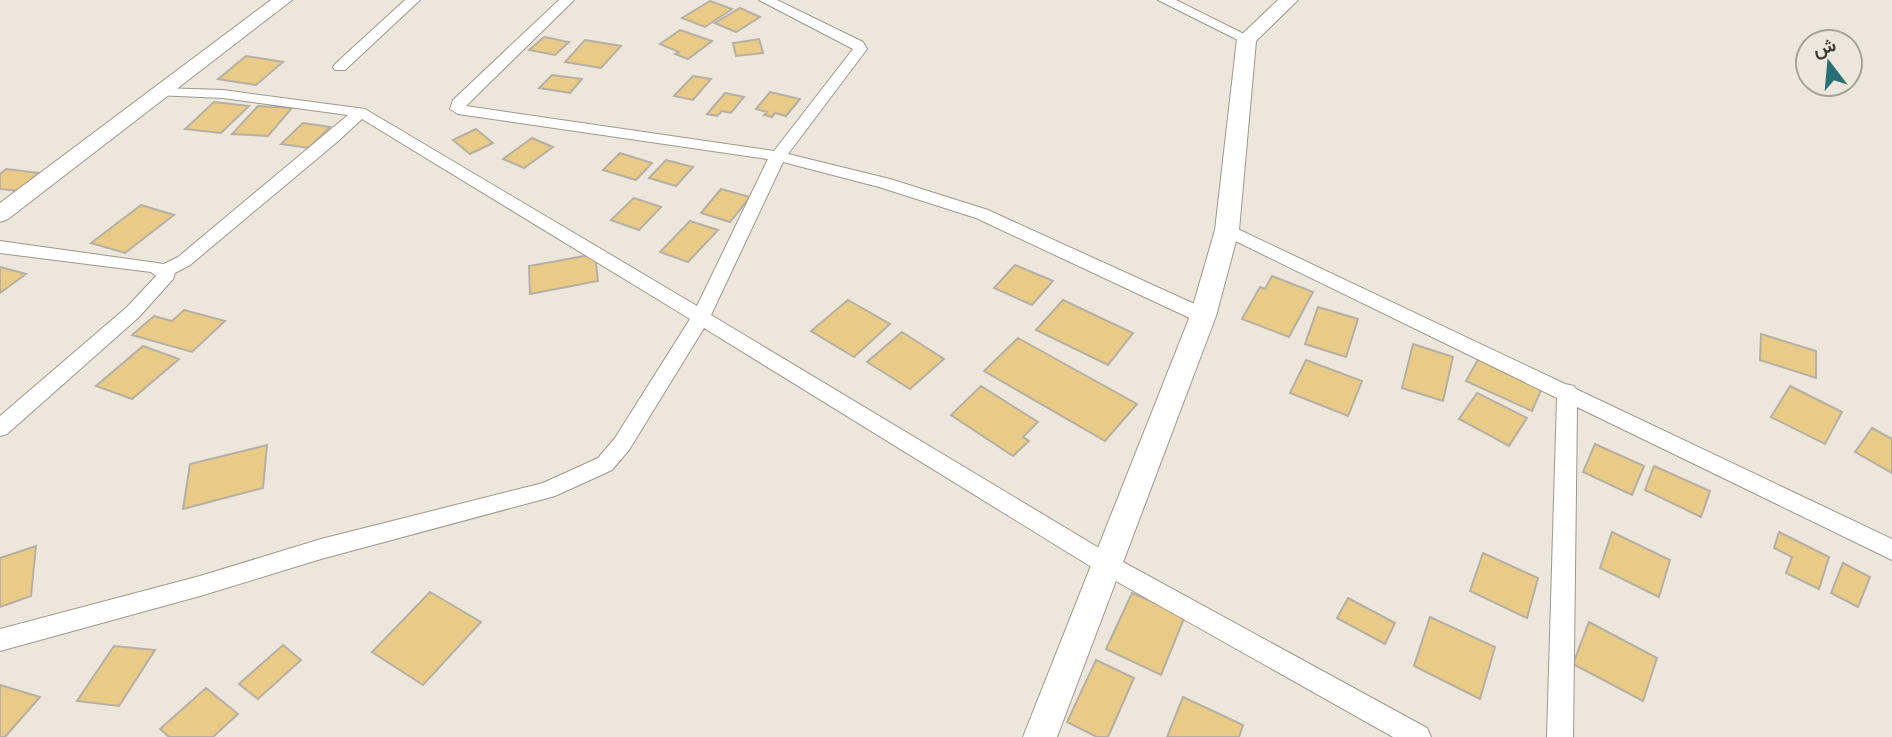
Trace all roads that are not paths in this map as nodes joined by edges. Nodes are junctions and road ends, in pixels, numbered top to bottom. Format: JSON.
{"nodes":[{"id":1,"x":284,"y":0,"type":"edge"},
{"id":2,"x":413,"y":0,"type":"edge"},
{"id":3,"x":567,"y":0,"type":"edge"},
{"id":4,"x":766,"y":0,"type":"edge"},
{"id":5,"x":1165,"y":0,"type":"edge"},
{"id":6,"x":1289,"y":0,"type":"edge"},
{"id":7,"x":1247,"y":39,"type":"junction"},
{"id":8,"x":340,"y":67,"type":"dead end"},
{"id":9,"x":161,"y":92,"type":"junction"},
{"id":10,"x":360,"y":112,"type":"junction"},
{"id":11,"x":778,"y":156,"type":"junction"},
{"id":12,"x":0,"y":214,"type":"edge"},
{"id":13,"x":1227,"y":230,"type":"junction"},
{"id":14,"x":0,"y":247,"type":"edge"},
{"id":15,"x":165,"y":271,"type":"junction"},
{"id":16,"x":1203,"y":316,"type":"junction"},
{"id":17,"x":701,"y":317,"type":"junction"},
{"id":18,"x":1567,"y":391,"type":"junction"},
{"id":19,"x":0,"y":428,"type":"edge"},
{"id":20,"x":1892,"y":550,"type":"edge"},
{"id":21,"x":1105,"y":564,"type":"junction"},
{"id":22,"x":0,"y":640,"type":"edge"},
{"id":23,"x":1040,"y":737,"type":"edge"},
{"id":24,"x":1418,"y":737,"type":"edge"},
{"id":25,"x":1560,"y":737,"type":"edge"}],
"edges":[{"from":1,"to":9,"type":"street"},
{"from":2,"to":8,"type":"street"},
{"from":3,"to":11,"type":"street"},
{"from":4,"to":11,"type":"street"},
{"from":5,"to":7,"type":"street"},
{"from":6,"to":7,"type":"street"},
{"from":7,"to":13,"type":"street"},
{"from":9,"to":10,"type":"street"},
{"from":9,"to":12,"type":"street"},
{"from":10,"to":15,"type":"street"},
{"from":10,"to":17,"type":"street"},
{"from":11,"to":16,"type":"street"},
{"from":11,"to":17,"type":"street"},
{"from":13,"to":16,"type":"street"},
{"from":13,"to":18,"type":"street"},
{"from":14,"to":15,"type":"street"},
{"from":15,"to":19,"type":"street"},
{"from":16,"to":21,"type":"street"},
{"from":17,"to":21,"type":"street"},
{"from":17,"to":22,"type":"street"},
{"from":18,"to":20,"type":"street"},
{"from":18,"to":25,"type":"street"},
{"from":21,"to":23,"type":"street"},
{"from":21,"to":24,"type":"street"}]}
